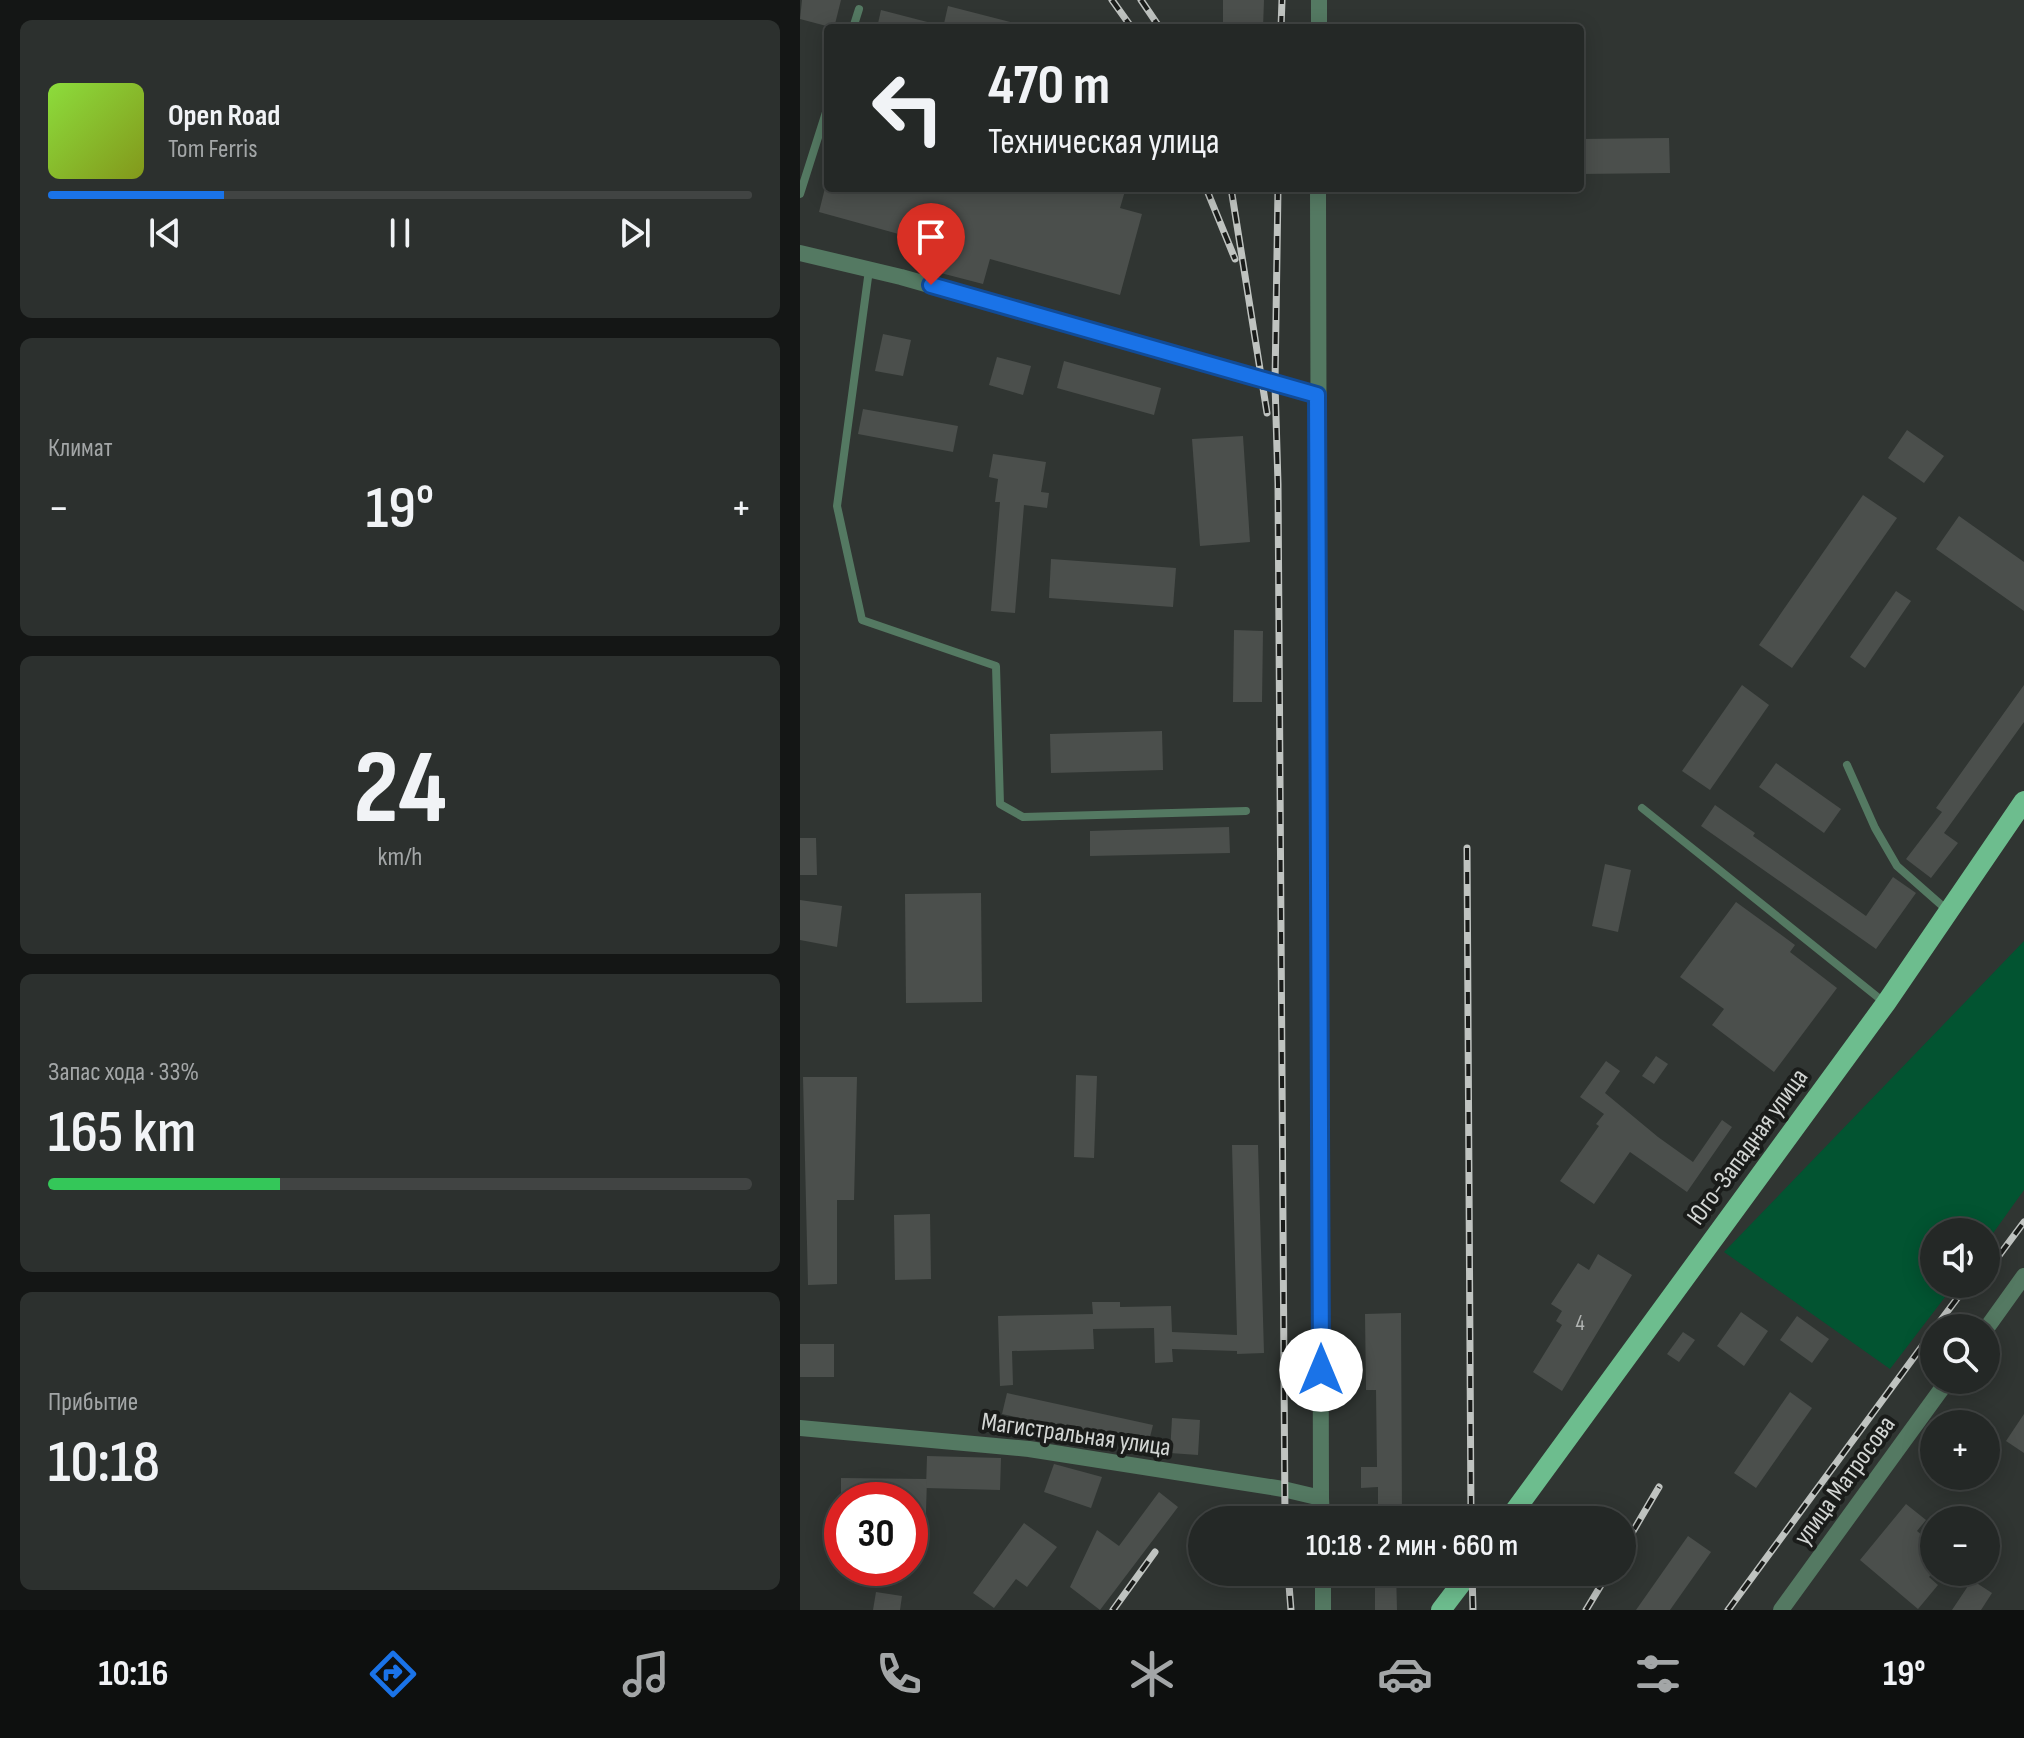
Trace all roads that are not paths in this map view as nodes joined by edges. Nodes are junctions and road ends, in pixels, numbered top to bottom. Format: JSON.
{"nodes":[{"id":1,"x":1319,"y":0,"type":"edge"},
{"id":2,"x":859,"y":9,"type":"dead end"},
{"id":3,"x":854,"y":24,"type":"edge"},
{"id":4,"x":1319,"y":24,"type":"edge"},
{"id":5,"x":824,"y":119,"type":"edge"},
{"id":6,"x":1318,"y":192,"type":"edge"},
{"id":7,"x":800,"y":194,"type":"edge"},
{"id":8,"x":800,"y":253,"type":"edge"},
{"id":9,"x":869,"y":269,"type":"junction"},
{"id":10,"x":1317,"y":395,"type":"junction"},
{"id":11,"x":1847,"y":765,"type":"dead end"},
{"id":12,"x":2024,"y":801,"type":"edge"},
{"id":13,"x":1642,"y":808,"type":"dead end"},
{"id":14,"x":1246,"y":811,"type":"dead end"},
{"id":15,"x":1949,"y":912,"type":"junction"},
{"id":16,"x":1886,"y":1003,"type":"junction"},
{"id":17,"x":2024,"y":1276,"type":"edge"},
{"id":18,"x":1997,"y":1314,"type":"edge"},
{"id":19,"x":1938,"y":1394,"type":"edge"},
{"id":20,"x":800,"y":1428,"type":"edge"},
{"id":21,"x":1321,"y":1498,"type":"junction"},
{"id":22,"x":1321,"y":1506,"type":"edge"},
{"id":23,"x":1518,"y":1506,"type":"edge"},
{"id":24,"x":1323,"y":1586,"type":"edge"},
{"id":25,"x":1459,"y":1586,"type":"edge"},
{"id":26,"x":1323,"y":1610,"type":"edge"},
{"id":27,"x":1441,"y":1610,"type":"edge"},
{"id":28,"x":1781,"y":1610,"type":"edge"}],
"edges":[{"from":1,"to":4,"type":"street"},
{"from":2,"to":3,"type":"lane"},
{"from":5,"to":7,"type":"lane"},
{"from":6,"to":10,"type":"street"},
{"from":8,"to":9,"type":"street"},
{"from":9,"to":10,"type":"street"},
{"from":9,"to":14,"type":"lane"},
{"from":10,"to":21,"type":"street"},
{"from":11,"to":15,"type":"lane"},
{"from":12,"to":15,"type":"main road","name":"Юго-Западная улица"},
{"from":13,"to":16,"type":"lane"},
{"from":15,"to":16,"type":"main road","name":"Юго-Западная улица"},
{"from":16,"to":23,"type":"main road","name":"Юго-Западная улица"},
{"from":17,"to":18,"type":"street"},
{"from":19,"to":28,"type":"street","name":"улица Матросова"},
{"from":20,"to":21,"type":"street","name":"Магистральная улица"},
{"from":21,"to":22,"type":"street"},
{"from":24,"to":26,"type":"street"},
{"from":25,"to":27,"type":"main road"}]}
